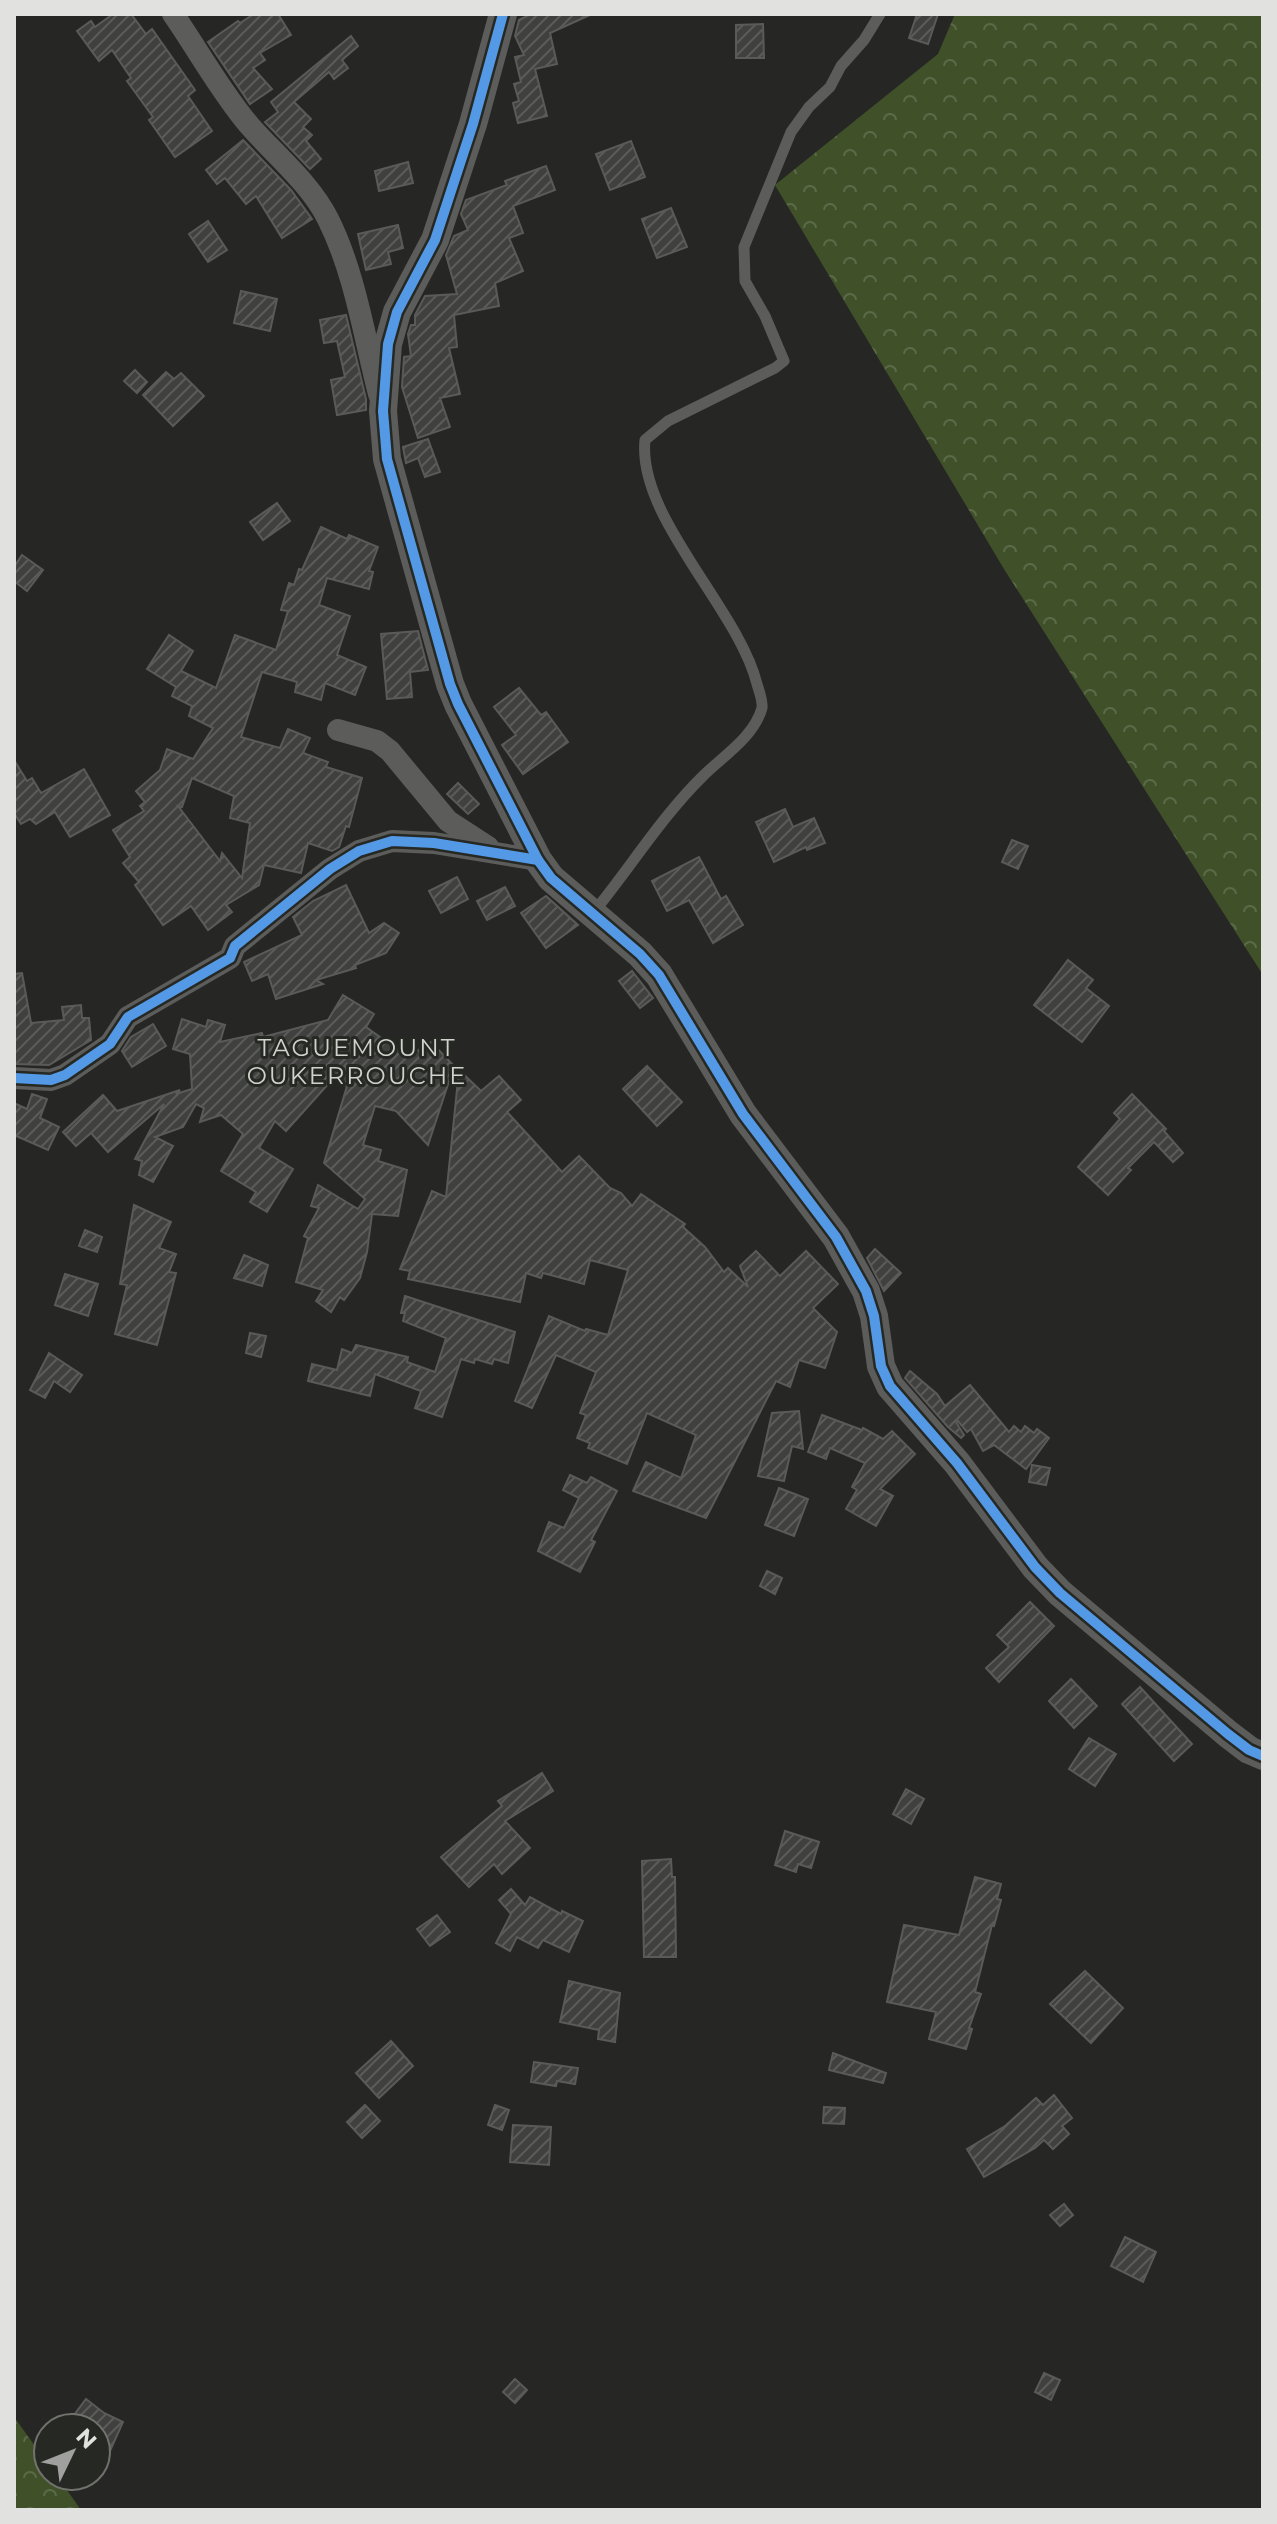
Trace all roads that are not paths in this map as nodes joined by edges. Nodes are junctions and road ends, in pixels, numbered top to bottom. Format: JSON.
{"nodes":[{"id":1,"x":173,"y":14,"type":"edge"},
{"id":2,"x":503,"y":14,"type":"edge"},
{"id":3,"x":880,"y":14,"type":"edge"},
{"id":4,"x":383,"y":411,"type":"junction"},
{"id":5,"x":338,"y":730,"type":"dead end"},
{"id":6,"x":496,"y":852,"type":"junction"},
{"id":7,"x":538,"y":860,"type":"junction"},
{"id":8,"x":592,"y":913,"type":"junction"},
{"id":9,"x":14,"y":1078,"type":"edge"},
{"id":10,"x":1263,"y":1756,"type":"edge"}],
"edges":[{"from":1,"to":4,"type":"street"},
{"from":2,"to":4,"type":"street"},
{"from":3,"to":8,"type":"lane"},
{"from":4,"to":7,"type":"street"},
{"from":5,"to":6,"type":"street"},
{"from":6,"to":7,"type":"street"},
{"from":6,"to":9,"type":"street"},
{"from":7,"to":8,"type":"street"},
{"from":8,"to":10,"type":"street"}]}
